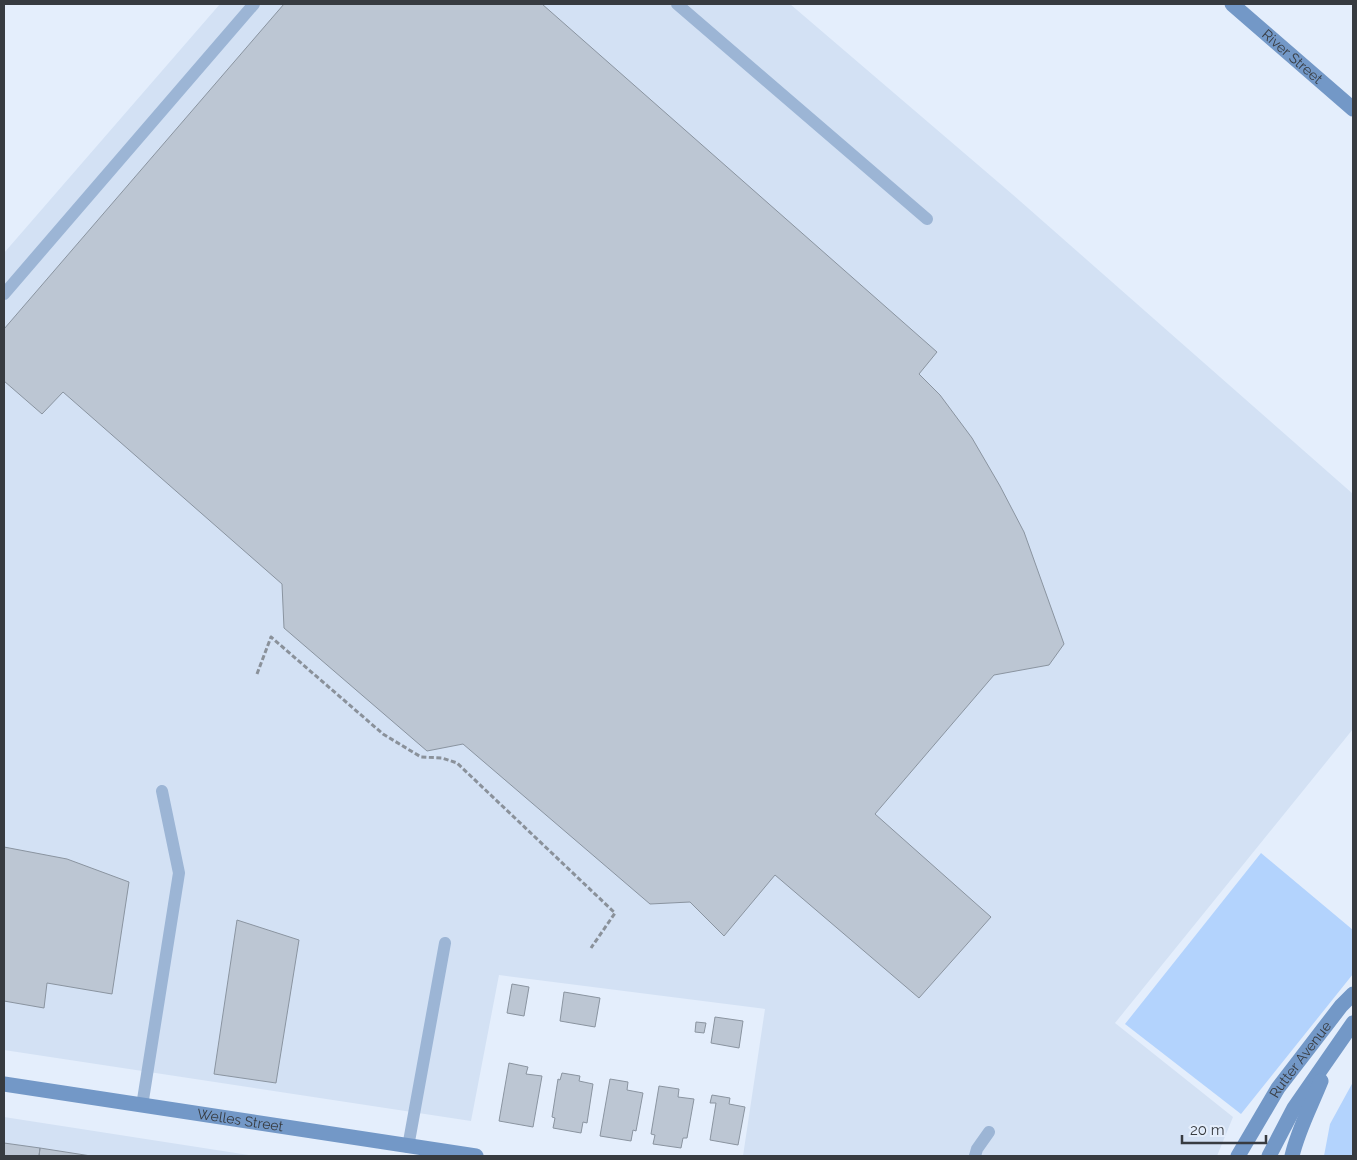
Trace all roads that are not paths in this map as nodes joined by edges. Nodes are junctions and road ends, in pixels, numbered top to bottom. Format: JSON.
{"nodes":[{"id":1,"x":254,"y":4,"type":"edge"},
{"id":2,"x":677,"y":4,"type":"edge"},
{"id":3,"x":1232,"y":4,"type":"edge"},
{"id":4,"x":1353,"y":109,"type":"edge"},
{"id":5,"x":927,"y":219,"type":"dead end"},
{"id":6,"x":4,"y":294,"type":"edge"},
{"id":7,"x":162,"y":791,"type":"dead end"},
{"id":8,"x":445,"y":943,"type":"dead end"},
{"id":9,"x":1353,"y":994,"type":"edge"},
{"id":10,"x":1353,"y":1024,"type":"edge"},
{"id":11,"x":1335,"y":1050,"type":"junction"},
{"id":12,"x":4,"y":1084,"type":"edge"},
{"id":13,"x":142,"y":1106,"type":"junction"},
{"id":14,"x":989,"y":1132,"type":"dead end"},
{"id":15,"x":408,"y":1147,"type":"junction"},
{"id":16,"x":476,"y":1156,"type":"edge"},
{"id":17,"x":975,"y":1156,"type":"edge"},
{"id":18,"x":1238,"y":1156,"type":"edge"},
{"id":19,"x":1269,"y":1156,"type":"edge"},
{"id":20,"x":1292,"y":1156,"type":"edge"}],
"edges":[{"from":1,"to":6,"type":"lane"},
{"from":2,"to":5,"type":"lane"},
{"from":3,"to":4,"type":"main road","name":"River Street"},
{"from":7,"to":13,"type":"lane"},
{"from":8,"to":15,"type":"lane"},
{"from":9,"to":18,"type":"main road","name":"Rutter Avenue"},
{"from":10,"to":11,"type":"main road","name":"Rutter Avenue"},
{"from":11,"to":19,"type":"main road","name":"Rutter Avenue"},
{"from":11,"to":20,"type":"main road"},
{"from":12,"to":13,"type":"main road","name":"Welles Street"},
{"from":13,"to":15,"type":"main road","name":"Welles Street"},
{"from":14,"to":17,"type":"lane"},
{"from":15,"to":16,"type":"main road","name":"Welles Street"}]}
